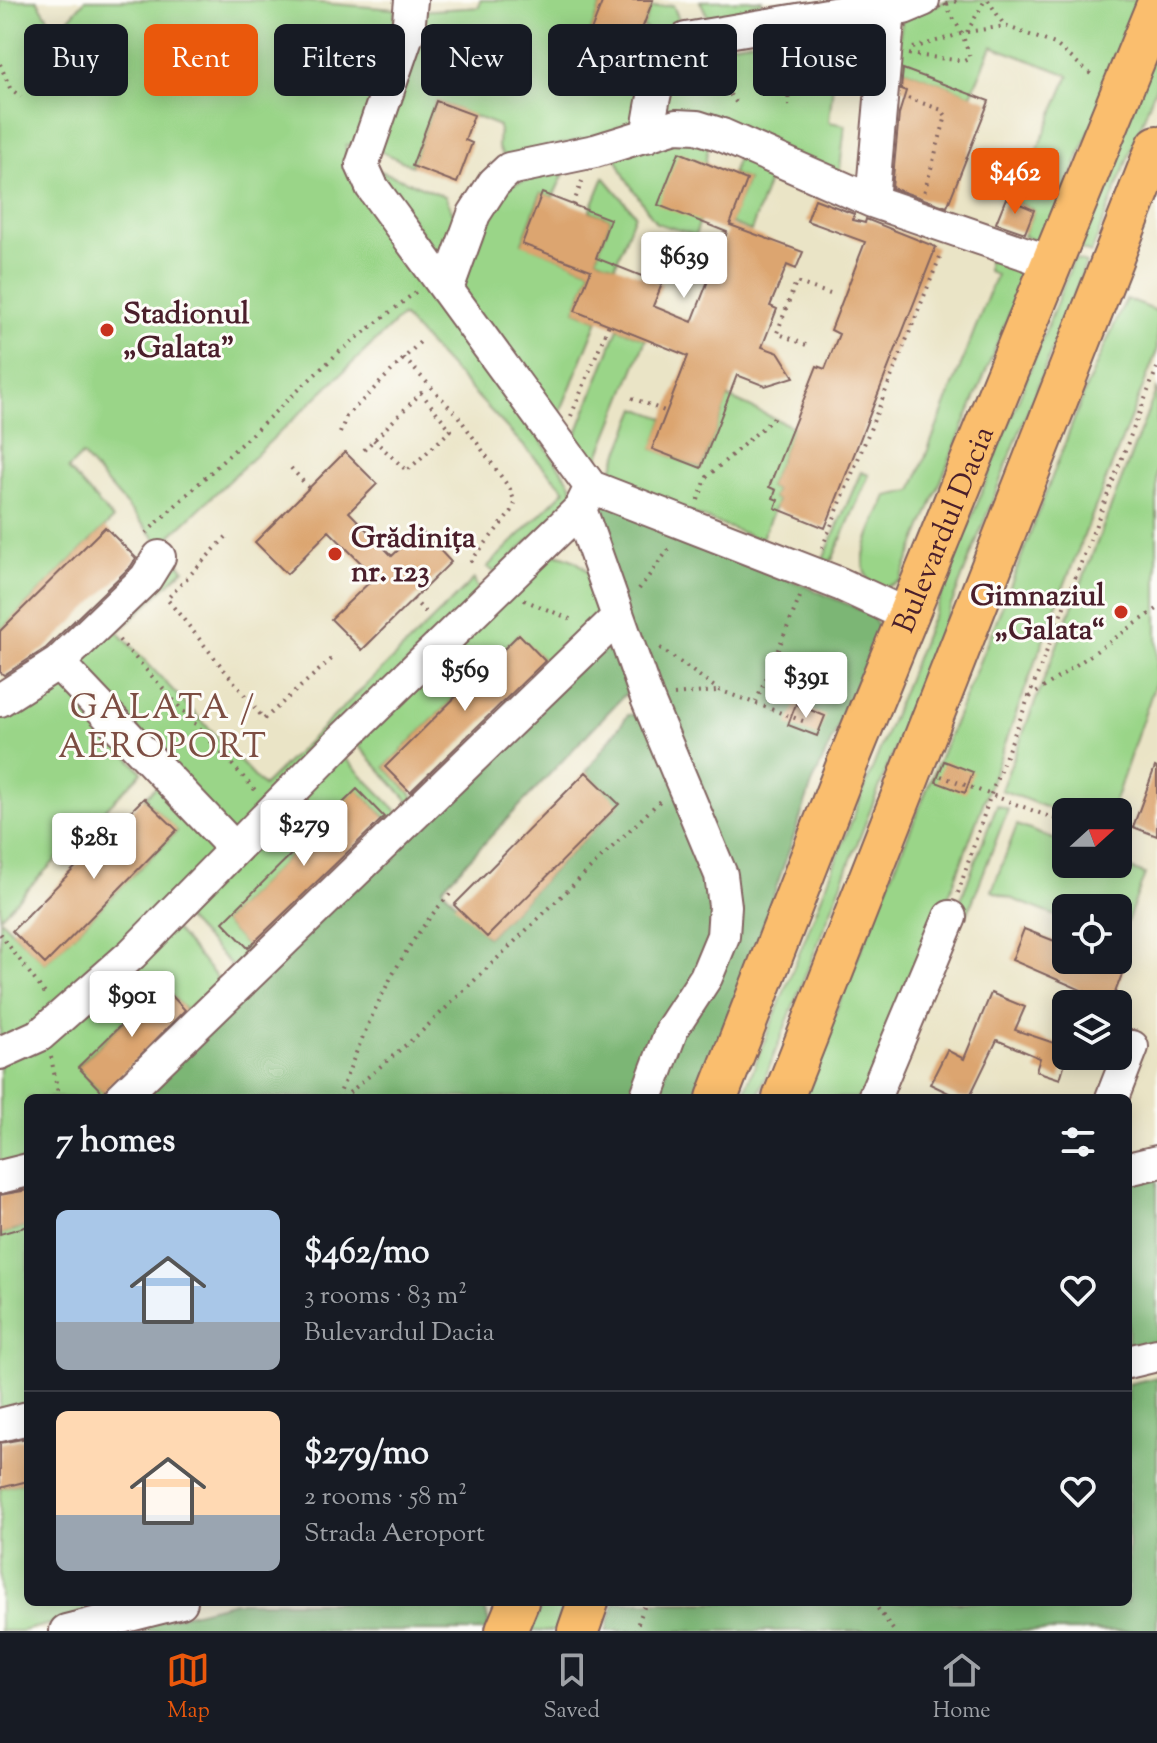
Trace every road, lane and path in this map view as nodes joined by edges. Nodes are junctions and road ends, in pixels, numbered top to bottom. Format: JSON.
{"nodes":[{"id":1,"x":411,"y":0,"type":"edge"},
{"id":2,"x":961,"y":0,"type":"edge"},
{"id":3,"x":987,"y":0,"type":"edge"},
{"id":4,"x":934,"y":2,"type":"edge"},
{"id":5,"x":1157,"y":5,"type":"edge"},
{"id":6,"x":889,"y":10,"type":"junction"},
{"id":7,"x":783,"y":22,"type":"junction"},
{"id":8,"x":1005,"y":26,"type":"junction"},
{"id":9,"x":737,"y":30,"type":"edge"},
{"id":10,"x":965,"y":32,"type":"junction"},
{"id":11,"x":892,"y":55,"type":"junction"},
{"id":12,"x":0,"y":64,"type":"edge"},
{"id":13,"x":886,"y":81,"type":"edge"},
{"id":14,"x":1103,"y":84,"type":"dead end"},
{"id":15,"x":886,"y":91,"type":"edge"},
{"id":16,"x":657,"y":96,"type":"edge"},
{"id":17,"x":731,"y":96,"type":"edge"},
{"id":18,"x":883,"y":96,"type":"edge"},
{"id":19,"x":21,"y":97,"type":"dead end"},
{"id":20,"x":739,"y":106,"type":"dead end"},
{"id":21,"x":789,"y":106,"type":"dead end"},
{"id":22,"x":647,"y":136,"type":"junction"},
{"id":23,"x":1157,"y":146,"type":"edge"},
{"id":24,"x":578,"y":190,"type":"dead end"},
{"id":25,"x":872,"y":201,"type":"junction"},
{"id":26,"x":573,"y":205,"type":"dead end"},
{"id":27,"x":916,"y":218,"type":"junction"},
{"id":28,"x":951,"y":230,"type":"junction"},
{"id":29,"x":669,"y":261,"type":"dead end"},
{"id":30,"x":1053,"y":263,"type":"junction"},
{"id":31,"x":711,"y":273,"type":"dead end"},
{"id":32,"x":440,"y":280,"type":"junction"},
{"id":33,"x":830,"y":294,"type":"dead end"},
{"id":34,"x":609,"y":324,"type":"dead end"},
{"id":35,"x":420,"y":342,"type":"dead end"},
{"id":36,"x":806,"y":345,"type":"dead end"},
{"id":37,"x":404,"y":358,"type":"junction"},
{"id":38,"x":1157,"y":368,"type":"edge"},
{"id":39,"x":632,"y":398,"type":"dead end"},
{"id":40,"x":667,"y":412,"type":"dead end"},
{"id":41,"x":777,"y":415,"type":"dead end"},
{"id":42,"x":340,"y":433,"type":"dead end"},
{"id":43,"x":373,"y":439,"type":"junction"},
{"id":44,"x":560,"y":444,"type":"junction"},
{"id":45,"x":364,"y":450,"type":"dead end"},
{"id":46,"x":291,"y":468,"type":"dead end"},
{"id":47,"x":309,"y":488,"type":"dead end"},
{"id":48,"x":585,"y":498,"type":"junction"},
{"id":49,"x":687,"y":525,"type":"junction"},
{"id":50,"x":226,"y":537,"type":"dead end"},
{"id":51,"x":150,"y":547,"type":"joint"},
{"id":52,"x":818,"y":557,"type":"dead end"},
{"id":53,"x":470,"y":562,"type":"dead end"},
{"id":54,"x":805,"y":585,"type":"dead end"},
{"id":55,"x":500,"y":590,"type":"junction"},
{"id":56,"x":413,"y":599,"type":"dead end"},
{"id":57,"x":1157,"y":609,"type":"edge"},
{"id":58,"x":426,"y":613,"type":"dead end"},
{"id":59,"x":909,"y":616,"type":"junction"},
{"id":60,"x":101,"y":621,"type":"junction"},
{"id":61,"x":610,"y":625,"type":"junction"},
{"id":62,"x":655,"y":645,"type":"dead end"},
{"id":63,"x":335,"y":656,"type":"dead end"},
{"id":64,"x":58,"y":663,"type":"junction"},
{"id":65,"x":719,"y":690,"type":"junction"},
{"id":66,"x":647,"y":698,"type":"junction"},
{"id":67,"x":1028,"y":699,"type":"junction"},
{"id":68,"x":0,"y":700,"type":"edge"},
{"id":69,"x":756,"y":702,"type":"junction"},
{"id":70,"x":803,"y":721,"type":"dead end"},
{"id":71,"x":939,"y":775,"type":"dead end"},
{"id":72,"x":682,"y":780,"type":"junction"},
{"id":73,"x":259,"y":794,"type":"dead end"},
{"id":74,"x":991,"y":794,"type":"junction"},
{"id":75,"x":1052,"y":818,"type":"edge"},
{"id":76,"x":235,"y":849,"type":"junction"},
{"id":77,"x":453,"y":891,"type":"dead end"},
{"id":78,"x":950,"y":917,"type":"joint"},
{"id":79,"x":0,"y":934,"type":"edge"},
{"id":80,"x":48,"y":1015,"type":"junction"},
{"id":81,"x":0,"y":1053,"type":"edge"},
{"id":82,"x":1123,"y":1070,"type":"edge"},
{"id":83,"x":58,"y":1094,"type":"edge"},
{"id":84,"x":125,"y":1094,"type":"edge"},
{"id":85,"x":341,"y":1094,"type":"edge"},
{"id":86,"x":345,"y":1094,"type":"edge"},
{"id":87,"x":648,"y":1094,"type":"edge"},
{"id":88,"x":719,"y":1094,"type":"edge"},
{"id":89,"x":785,"y":1094,"type":"edge"},
{"id":90,"x":876,"y":1094,"type":"edge"},
{"id":91,"x":1114,"y":1094,"type":"edge"},
{"id":92,"x":1157,"y":1162,"type":"edge"},
{"id":93,"x":1132,"y":1168,"type":"edge"},
{"id":94,"x":24,"y":1171,"type":"edge"},
{"id":95,"x":0,"y":1177,"type":"edge"},
{"id":96,"x":1157,"y":1355,"type":"edge"},
{"id":97,"x":1132,"y":1361,"type":"edge"},
{"id":98,"x":24,"y":1419,"type":"edge"},
{"id":99,"x":0,"y":1425,"type":"edge"},
{"id":100,"x":163,"y":1606,"type":"edge"},
{"id":101,"x":587,"y":1606,"type":"edge"},
{"id":102,"x":644,"y":1606,"type":"edge"},
{"id":103,"x":876,"y":1606,"type":"edge"},
{"id":104,"x":66,"y":1631,"type":"edge"},
{"id":105,"x":578,"y":1631,"type":"edge"},
{"id":106,"x":635,"y":1631,"type":"edge"},
{"id":107,"x":894,"y":1631,"type":"edge"}],
"edges":[{"from":1,"to":32,"type":"street"},
{"from":2,"to":4,"type":"path"},
{"from":3,"to":8,"type":"path"},
{"from":3,"to":10,"type":"path"},
{"from":4,"to":6,"type":"street"},
{"from":4,"to":10,"type":"path"},
{"from":4,"to":11,"type":"path"},
{"from":5,"to":30,"type":"main road","name":"Bulevardul Dacia"},
{"from":6,"to":7,"type":"street"},
{"from":6,"to":11,"type":"street"},
{"from":7,"to":9,"type":"street"},
{"from":7,"to":21,"type":"path"},
{"from":8,"to":10,"type":"path"},
{"from":8,"to":14,"type":"path"},
{"from":10,"to":11,"type":"path"},
{"from":10,"to":11,"type":"path"},
{"from":11,"to":13,"type":"street"},
{"from":12,"to":19,"type":"path"},
{"from":15,"to":27,"type":"path"},
{"from":16,"to":22,"type":"street"},
{"from":17,"to":20,"type":"path"},
{"from":18,"to":25,"type":"street"},
{"from":22,"to":25,"type":"street"},
{"from":22,"to":32,"type":"street"},
{"from":23,"to":89,"type":"main road","name":"Bulevardul Dacia"},
{"from":24,"to":26,"type":"path"},
{"from":25,"to":27,"type":"street"},
{"from":27,"to":28,"type":"street"},
{"from":28,"to":30,"type":"street"},
{"from":28,"to":52,"type":"path"},
{"from":29,"to":31,"type":"path"},
{"from":30,"to":59,"type":"main road","name":"Bulevardul Dacia"},
{"from":32,"to":44,"type":"street"},
{"from":32,"to":51,"type":"path"},
{"from":33,"to":36,"type":"path"},
{"from":34,"to":44,"type":"path"},
{"from":35,"to":37,"type":"path"},
{"from":37,"to":42,"type":"path"},
{"from":37,"to":53,"type":"path"},
{"from":38,"to":67,"type":"path"},
{"from":39,"to":40,"type":"path"},
{"from":41,"to":49,"type":"path"},
{"from":43,"to":43,"type":"path"},
{"from":43,"to":45,"type":"path"},
{"from":44,"to":48,"type":"street"},
{"from":46,"to":47,"type":"path"},
{"from":48,"to":49,"type":"street"},
{"from":48,"to":55,"type":"street"},
{"from":48,"to":61,"type":"street"},
{"from":49,"to":59,"type":"street"},
{"from":49,"to":61,"type":"path"},
{"from":50,"to":63,"type":"path"},
{"from":51,"to":60,"type":"street"},
{"from":54,"to":69,"type":"path"},
{"from":55,"to":61,"type":"path"},
{"from":55,"to":76,"type":"street"},
{"from":56,"to":58,"type":"path"},
{"from":57,"to":67,"type":"path"},
{"from":59,"to":88,"type":"main road","name":"Bulevardul Dacia"},
{"from":60,"to":64,"type":"street"},
{"from":60,"to":73,"type":"path"},
{"from":61,"to":66,"type":"street"},
{"from":61,"to":84,"type":"street"},
{"from":62,"to":65,"type":"path"},
{"from":64,"to":68,"type":"street"},
{"from":64,"to":76,"type":"street"},
{"from":65,"to":66,"type":"path"},
{"from":65,"to":69,"type":"path"},
{"from":66,"to":72,"type":"street"},
{"from":67,"to":74,"type":"path"},
{"from":69,"to":70,"type":"path"},
{"from":71,"to":74,"type":"path"},
{"from":72,"to":86,"type":"path"},
{"from":72,"to":87,"type":"street"},
{"from":74,"to":75,"type":"path"},
{"from":74,"to":78,"type":"path"},
{"from":76,"to":80,"type":"street"},
{"from":77,"to":85,"type":"path"},
{"from":78,"to":90,"type":"street"},
{"from":79,"to":80,"type":"path"},
{"from":80,"to":81,"type":"street"},
{"from":80,"to":83,"type":"path"},
{"from":82,"to":91,"type":"street"},
{"from":92,"to":93,"type":"street"},
{"from":94,"to":95,"type":"street"},
{"from":96,"to":97,"type":"street"},
{"from":98,"to":99,"type":"street"},
{"from":100,"to":104,"type":"street"},
{"from":101,"to":105,"type":"main road"},
{"from":102,"to":106,"type":"path"},
{"from":103,"to":107,"type":"path"}]}
